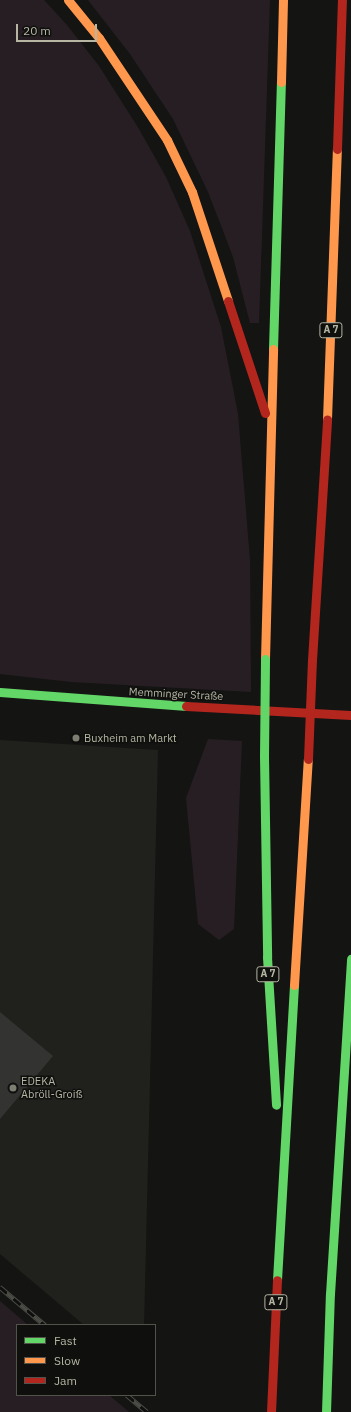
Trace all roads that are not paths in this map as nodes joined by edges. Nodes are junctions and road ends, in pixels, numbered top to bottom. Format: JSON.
{"nodes":[{"id":1,"x":68,"y":0,"type":"edge"},
{"id":2,"x":283,"y":0,"type":"edge"},
{"id":3,"x":342,"y":0,"type":"edge"},
{"id":4,"x":270,"y":430,"type":"junction"},
{"id":5,"x":0,"y":692,"type":"edge"},
{"id":6,"x":351,"y":715,"type":"edge"},
{"id":7,"x":351,"y":958,"type":"edge"},
{"id":8,"x":282,"y":1191,"type":"junction"},
{"id":9,"x":271,"y":1412,"type":"edge"},
{"id":10,"x":326,"y":1412,"type":"edge"}],
"edges":[{"from":1,"to":4,"type":"main road","number":"A 7"},
{"from":2,"to":4,"type":"main road","number":"A 7"},
{"from":3,"to":8,"type":"main road","number":"A 7","bridge":true},
{"from":4,"to":8,"type":"main road","number":"A 7","bridge":true},
{"from":5,"to":6,"type":"main road","name":"Memminger Straße"},
{"from":7,"to":10,"type":"main road"},
{"from":8,"to":9,"type":"main road","number":"A 7"}]}
